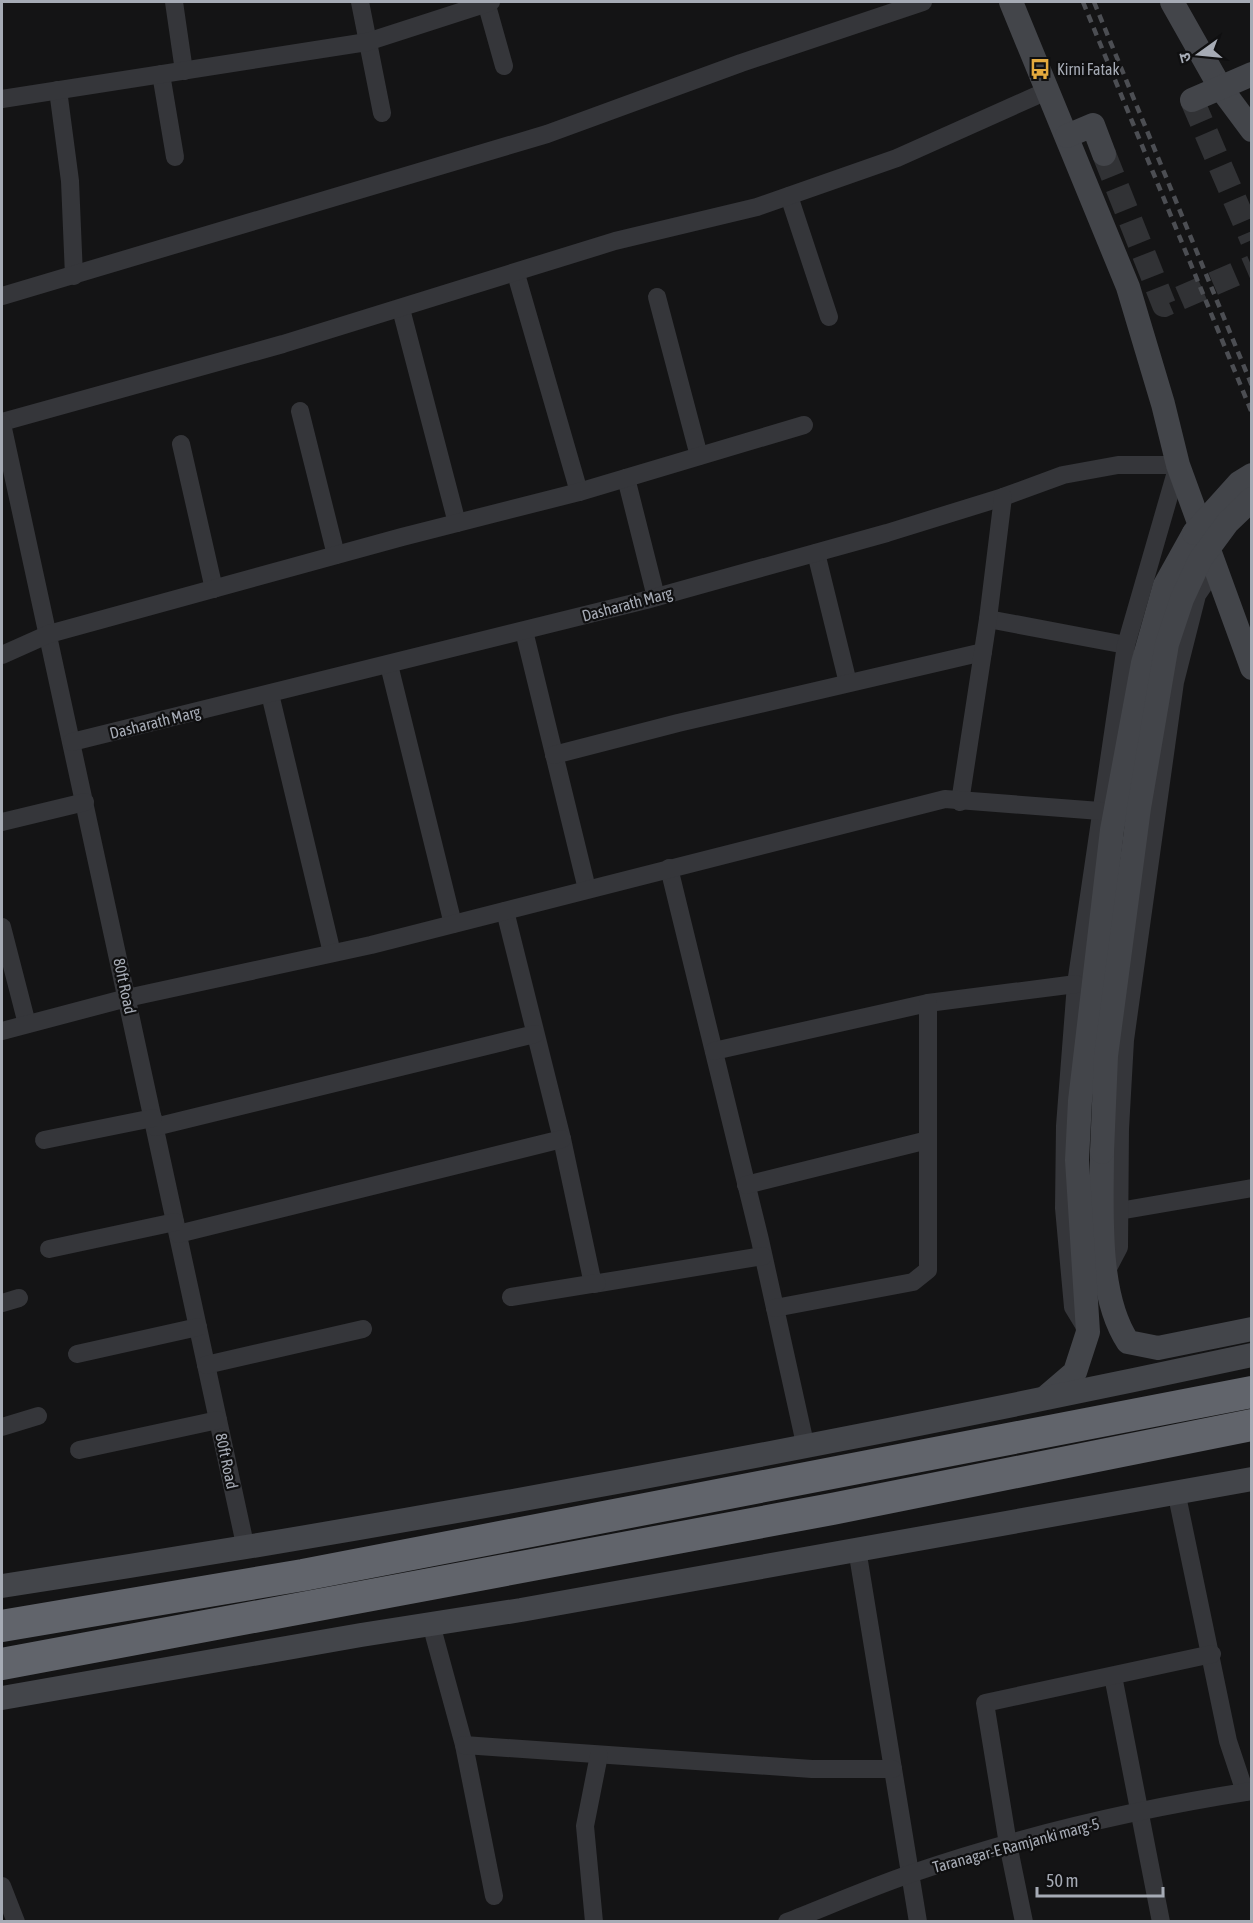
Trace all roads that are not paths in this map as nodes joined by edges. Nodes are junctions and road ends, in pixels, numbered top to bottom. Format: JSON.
{"nodes":[{"id":1,"x":174,"y":2,"type":"edge"},
{"id":2,"x":360,"y":2,"type":"edge"},
{"id":3,"x":488,"y":2,"type":"edge"},
{"id":4,"x":923,"y":2,"type":"edge"},
{"id":5,"x":1011,"y":2,"type":"edge"},
{"id":6,"x":1172,"y":2,"type":"edge"},
{"id":7,"x":367,"y":42,"type":"junction"},
{"id":8,"x":504,"y":66,"type":"dead end"},
{"id":9,"x":184,"y":70,"type":"junction"},
{"id":10,"x":161,"y":74,"type":"junction"},
{"id":11,"x":1251,"y":74,"type":"edge"},
{"id":12,"x":1220,"y":87,"type":"junction"},
{"id":13,"x":58,"y":90,"type":"junction"},
{"id":14,"x":1049,"y":90,"type":"junction"},
{"id":15,"x":2,"y":99,"type":"edge"},
{"id":16,"x":1192,"y":100,"type":"dead end"},
{"id":17,"x":382,"y":113,"type":"dead end"},
{"id":18,"x":1251,"y":130,"type":"edge"},
{"id":19,"x":1067,"y":136,"type":"junction"},
{"id":20,"x":1104,"y":154,"type":"tunnel mouth"},
{"id":21,"x":176,"y":157,"type":"dead end"},
{"id":22,"x":789,"y":196,"type":"junction"},
{"id":23,"x":516,"y":273,"type":"junction"},
{"id":24,"x":74,"y":276,"type":"junction"},
{"id":25,"x":2,"y":297,"type":"edge"},
{"id":26,"x":657,"y":297,"type":"dead end"},
{"id":27,"x":400,"y":309,"type":"junction"},
{"id":28,"x":829,"y":317,"type":"dead end"},
{"id":29,"x":300,"y":411,"type":"dead end"},
{"id":30,"x":2,"y":423,"type":"edge"},
{"id":31,"x":804,"y":425,"type":"dead end"},
{"id":32,"x":181,"y":444,"type":"dead end"},
{"id":33,"x":699,"y":456,"type":"junction"},
{"id":34,"x":1178,"y":465,"type":"junction"},
{"id":35,"x":1251,"y":475,"type":"edge"},
{"id":36,"x":626,"y":478,"type":"junction"},
{"id":37,"x":579,"y":492,"type":"junction"},
{"id":38,"x":1003,"y":497,"type":"junction"},
{"id":39,"x":1251,"y":499,"type":"edge"},
{"id":40,"x":457,"y":523,"type":"junction"},
{"id":41,"x":816,"y":553,"type":"junction"},
{"id":42,"x":336,"y":555,"type":"junction"},
{"id":43,"x":1214,"y":570,"type":"junction"},
{"id":44,"x":214,"y":588,"type":"junction"},
{"id":45,"x":656,"y":597,"type":"junction"},
{"id":46,"x":988,"y":619,"type":"junction"},
{"id":47,"x":524,"y":631,"type":"junction"},
{"id":48,"x":49,"y":634,"type":"junction"},
{"id":49,"x":1126,"y":645,"type":"junction"},
{"id":50,"x":983,"y":652,"type":"junction"},
{"id":51,"x":2,"y":655,"type":"edge"},
{"id":52,"x":389,"y":665,"type":"junction"},
{"id":53,"x":1251,"y":668,"type":"edge"},
{"id":54,"x":848,"y":683,"type":"junction"},
{"id":55,"x":270,"y":694,"type":"junction"},
{"id":56,"x":72,"y":742,"type":"junction"},
{"id":57,"x":554,"y":755,"type":"junction"},
{"id":58,"x":85,"y":802,"type":"junction"},
{"id":59,"x":960,"y":802,"type":"junction"},
{"id":60,"x":1100,"y":811,"type":"junction"},
{"id":61,"x":2,"y":822,"type":"edge"},
{"id":62,"x":669,"y":868,"type":"junction"},
{"id":63,"x":587,"y":889,"type":"junction"},
{"id":64,"x":505,"y":911,"type":"junction"},
{"id":65,"x":453,"y":924,"type":"junction"},
{"id":66,"x":2,"y":927,"type":"edge"},
{"id":67,"x":332,"y":953,"type":"junction"},
{"id":68,"x":1077,"y":984,"type":"junction"},
{"id":69,"x":127,"y":998,"type":"junction"},
{"id":70,"x":928,"y":1003,"type":"junction"},
{"id":71,"x":27,"y":1024,"type":"junction"},
{"id":72,"x":2,"y":1031,"type":"edge"},
{"id":73,"x":535,"y":1034,"type":"junction"},
{"id":74,"x":714,"y":1051,"type":"junction"},
{"id":75,"x":154,"y":1123,"type":"junction"},
{"id":76,"x":562,"y":1139,"type":"junction"},
{"id":77,"x":44,"y":1140,"type":"dead end"},
{"id":78,"x":928,"y":1140,"type":"junction"},
{"id":79,"x":747,"y":1185,"type":"junction"},
{"id":80,"x":1251,"y":1188,"type":"edge"},
{"id":81,"x":1119,"y":1211,"type":"junction"},
{"id":82,"x":177,"y":1228,"type":"junction"},
{"id":83,"x":49,"y":1249,"type":"dead end"},
{"id":84,"x":764,"y":1256,"type":"junction"},
{"id":85,"x":1106,"y":1272,"type":"junction"},
{"id":86,"x":597,"y":1283,"type":"junction"},
{"id":87,"x":19,"y":1298,"type":"dead end"},
{"id":88,"x":512,"y":1298,"type":"dead end"},
{"id":89,"x":2,"y":1303,"type":"edge"},
{"id":90,"x":775,"y":1308,"type":"junction"},
{"id":91,"x":198,"y":1327,"type":"junction"},
{"id":92,"x":363,"y":1329,"type":"dead end"},
{"id":93,"x":1251,"y":1329,"type":"edge"},
{"id":94,"x":1088,"y":1332,"type":"junction"},
{"id":95,"x":76,"y":1354,"type":"dead end"},
{"id":96,"x":1251,"y":1355,"type":"edge"},
{"id":97,"x":206,"y":1365,"type":"junction"},
{"id":98,"x":1251,"y":1392,"type":"edge"},
{"id":99,"x":1044,"y":1399,"type":"junction"},
{"id":100,"x":38,"y":1416,"type":"dead end"},
{"id":101,"x":218,"y":1420,"type":"junction"},
{"id":102,"x":1251,"y":1425,"type":"edge"},
{"id":103,"x":2,"y":1426,"type":"edge"},
{"id":104,"x":806,"y":1448,"type":"junction"},
{"id":105,"x":79,"y":1450,"type":"dead end"},
{"id":106,"x":1251,"y":1479,"type":"edge"},
{"id":107,"x":1176,"y":1491,"type":"junction"},
{"id":108,"x":246,"y":1549,"type":"junction"},
{"id":109,"x":856,"y":1549,"type":"junction"},
{"id":110,"x":2,"y":1586,"type":"edge"},
{"id":111,"x":431,"y":1624,"type":"junction"},
{"id":112,"x":2,"y":1626,"type":"edge"},
{"id":113,"x":1212,"y":1654,"type":"junction"},
{"id":114,"x":2,"y":1664,"type":"edge"},
{"id":115,"x":1113,"y":1676,"type":"junction"},
{"id":116,"x":2,"y":1698,"type":"edge"},
{"id":117,"x":464,"y":1745,"type":"junction"},
{"id":118,"x":599,"y":1755,"type":"junction"},
{"id":119,"x":893,"y":1769,"type":"junction"},
{"id":120,"x":1248,"y":1791,"type":"edge"},
{"id":121,"x":1138,"y":1810,"type":"junction"},
{"id":122,"x":1008,"y":1844,"type":"junction"},
{"id":123,"x":909,"y":1874,"type":"junction"},
{"id":124,"x":2,"y":1886,"type":"edge"},
{"id":125,"x":494,"y":1896,"type":"dead end"},
{"id":126,"x":16,"y":1922,"type":"edge"},
{"id":127,"x":594,"y":1922,"type":"edge"},
{"id":128,"x":787,"y":1922,"type":"edge"},
{"id":129,"x":918,"y":1922,"type":"edge"},
{"id":130,"x":1024,"y":1922,"type":"edge"},
{"id":131,"x":1161,"y":1922,"type":"edge"}],
"edges":[{"from":1,"to":9,"type":"street"},
{"from":2,"to":7,"type":"street"},
{"from":3,"to":7,"type":"street"},
{"from":3,"to":8,"type":"street"},
{"from":4,"to":24,"type":"street"},
{"from":5,"to":14,"type":"street"},
{"from":6,"to":12,"type":"street"},
{"from":7,"to":9,"type":"street"},
{"from":7,"to":17,"type":"street"},
{"from":9,"to":10,"type":"street"},
{"from":10,"to":13,"type":"street"},
{"from":10,"to":21,"type":"street"},
{"from":11,"to":12,"type":"street"},
{"from":12,"to":16,"type":"street"},
{"from":12,"to":18,"type":"street"},
{"from":13,"to":15,"type":"street"},
{"from":13,"to":24,"type":"street"},
{"from":14,"to":19,"type":"street"},
{"from":14,"to":22,"type":"street"},
{"from":19,"to":20,"type":"street"},
{"from":19,"to":34,"type":"street"},
{"from":22,"to":23,"type":"street"},
{"from":22,"to":28,"type":"street"},
{"from":23,"to":27,"type":"street"},
{"from":23,"to":37,"type":"street"},
{"from":24,"to":25,"type":"street"},
{"from":26,"to":33,"type":"street"},
{"from":27,"to":30,"type":"street"},
{"from":27,"to":40,"type":"street"},
{"from":29,"to":42,"type":"street"},
{"from":30,"to":48,"type":"street","name":"80ft Road"},
{"from":31,"to":33,"type":"street"},
{"from":32,"to":44,"type":"street"},
{"from":33,"to":36,"type":"street"},
{"from":34,"to":38,"type":"street","name":"Dasharath Marg"},
{"from":34,"to":43,"type":"street"},
{"from":34,"to":49,"type":"street"},
{"from":35,"to":94,"type":"street","bridge":true},
{"from":36,"to":37,"type":"street"},
{"from":36,"to":45,"type":"street"},
{"from":37,"to":40,"type":"street"},
{"from":38,"to":41,"type":"street","name":"Dasharath Marg"},
{"from":38,"to":46,"type":"street"},
{"from":39,"to":85,"type":"street","bridge":true},
{"from":40,"to":42,"type":"street"},
{"from":41,"to":45,"type":"street","name":"Dasharath Marg"},
{"from":41,"to":54,"type":"street"},
{"from":42,"to":44,"type":"street"},
{"from":43,"to":53,"type":"street"},
{"from":43,"to":81,"type":"street"},
{"from":44,"to":48,"type":"street"},
{"from":45,"to":47,"type":"street","name":"Dasharath Marg"},
{"from":46,"to":49,"type":"street"},
{"from":46,"to":50,"type":"street"},
{"from":47,"to":52,"type":"street","name":"Dasharath Marg"},
{"from":47,"to":57,"type":"street"},
{"from":48,"to":51,"type":"street"},
{"from":48,"to":56,"type":"street","name":"80ft Road"},
{"from":49,"to":60,"type":"street"},
{"from":50,"to":54,"type":"street"},
{"from":50,"to":59,"type":"street"},
{"from":52,"to":55,"type":"street","name":"Dasharath Marg"},
{"from":52,"to":65,"type":"street"},
{"from":54,"to":57,"type":"street"},
{"from":55,"to":56,"type":"street","name":"Dasharath Marg"},
{"from":55,"to":67,"type":"street"},
{"from":56,"to":58,"type":"street","name":"80ft Road"},
{"from":57,"to":63,"type":"street"},
{"from":58,"to":61,"type":"street"},
{"from":58,"to":69,"type":"street","name":"80ft Road"},
{"from":59,"to":60,"type":"street"},
{"from":59,"to":62,"type":"street"},
{"from":60,"to":68,"type":"street"},
{"from":62,"to":63,"type":"street"},
{"from":62,"to":74,"type":"street"},
{"from":63,"to":64,"type":"street"},
{"from":64,"to":65,"type":"street"},
{"from":64,"to":73,"type":"street"},
{"from":65,"to":67,"type":"street"},
{"from":66,"to":71,"type":"street"},
{"from":67,"to":69,"type":"street"},
{"from":68,"to":70,"type":"street"},
{"from":68,"to":94,"type":"street"},
{"from":69,"to":71,"type":"street"},
{"from":69,"to":75,"type":"street","name":"80ft Road"},
{"from":70,"to":74,"type":"street"},
{"from":70,"to":78,"type":"street"},
{"from":71,"to":72,"type":"street"},
{"from":73,"to":75,"type":"street"},
{"from":73,"to":76,"type":"street"},
{"from":74,"to":79,"type":"street"},
{"from":75,"to":77,"type":"street"},
{"from":75,"to":82,"type":"street","name":"80ft Road"},
{"from":76,"to":82,"type":"street"},
{"from":76,"to":86,"type":"street"},
{"from":78,"to":79,"type":"street"},
{"from":78,"to":90,"type":"street"},
{"from":79,"to":84,"type":"street"},
{"from":80,"to":81,"type":"street"},
{"from":81,"to":85,"type":"street"},
{"from":82,"to":83,"type":"street"},
{"from":82,"to":91,"type":"street","name":"80ft Road"},
{"from":84,"to":86,"type":"street"},
{"from":84,"to":90,"type":"street"},
{"from":85,"to":93,"type":"street"},
{"from":86,"to":88,"type":"street"},
{"from":87,"to":89,"type":"street"},
{"from":90,"to":104,"type":"street"},
{"from":91,"to":95,"type":"street"},
{"from":91,"to":97,"type":"street","name":"80ft Road"},
{"from":92,"to":97,"type":"street"},
{"from":94,"to":99,"type":"street"},
{"from":96,"to":99,"type":"street"},
{"from":97,"to":101,"type":"street","name":"80ft Road"},
{"from":98,"to":112,"type":"highway"},
{"from":99,"to":104,"type":"street"},
{"from":100,"to":103,"type":"street"},
{"from":101,"to":105,"type":"street"},
{"from":101,"to":108,"type":"street","name":"80ft Road"},
{"from":102,"to":114,"type":"highway"},
{"from":104,"to":108,"type":"street"},
{"from":106,"to":107,"type":"street"},
{"from":107,"to":109,"type":"street"},
{"from":107,"to":113,"type":"street"},
{"from":108,"to":110,"type":"street"},
{"from":109,"to":111,"type":"street"},
{"from":109,"to":119,"type":"street"},
{"from":111,"to":116,"type":"street"},
{"from":111,"to":117,"type":"street"},
{"from":113,"to":115,"type":"street"},
{"from":113,"to":120,"type":"street"},
{"from":115,"to":121,"type":"street"},
{"from":115,"to":122,"type":"street"},
{"from":117,"to":118,"type":"street"},
{"from":117,"to":125,"type":"street"},
{"from":118,"to":119,"type":"street"},
{"from":118,"to":127,"type":"street"},
{"from":119,"to":123,"type":"street"},
{"from":120,"to":121,"type":"street","name":"Taranagar-E Ramjanki marg-5"},
{"from":121,"to":122,"type":"street","name":"Taranagar-E Ramjanki marg-5"},
{"from":121,"to":131,"type":"street"},
{"from":122,"to":123,"type":"street","name":"Taranagar-E Ramjanki marg-5"},
{"from":122,"to":130,"type":"street"},
{"from":123,"to":128,"type":"street","name":"Taranagar-E Ramjanki marg-5"},
{"from":123,"to":129,"type":"street"},
{"from":124,"to":126,"type":"street"}]}
